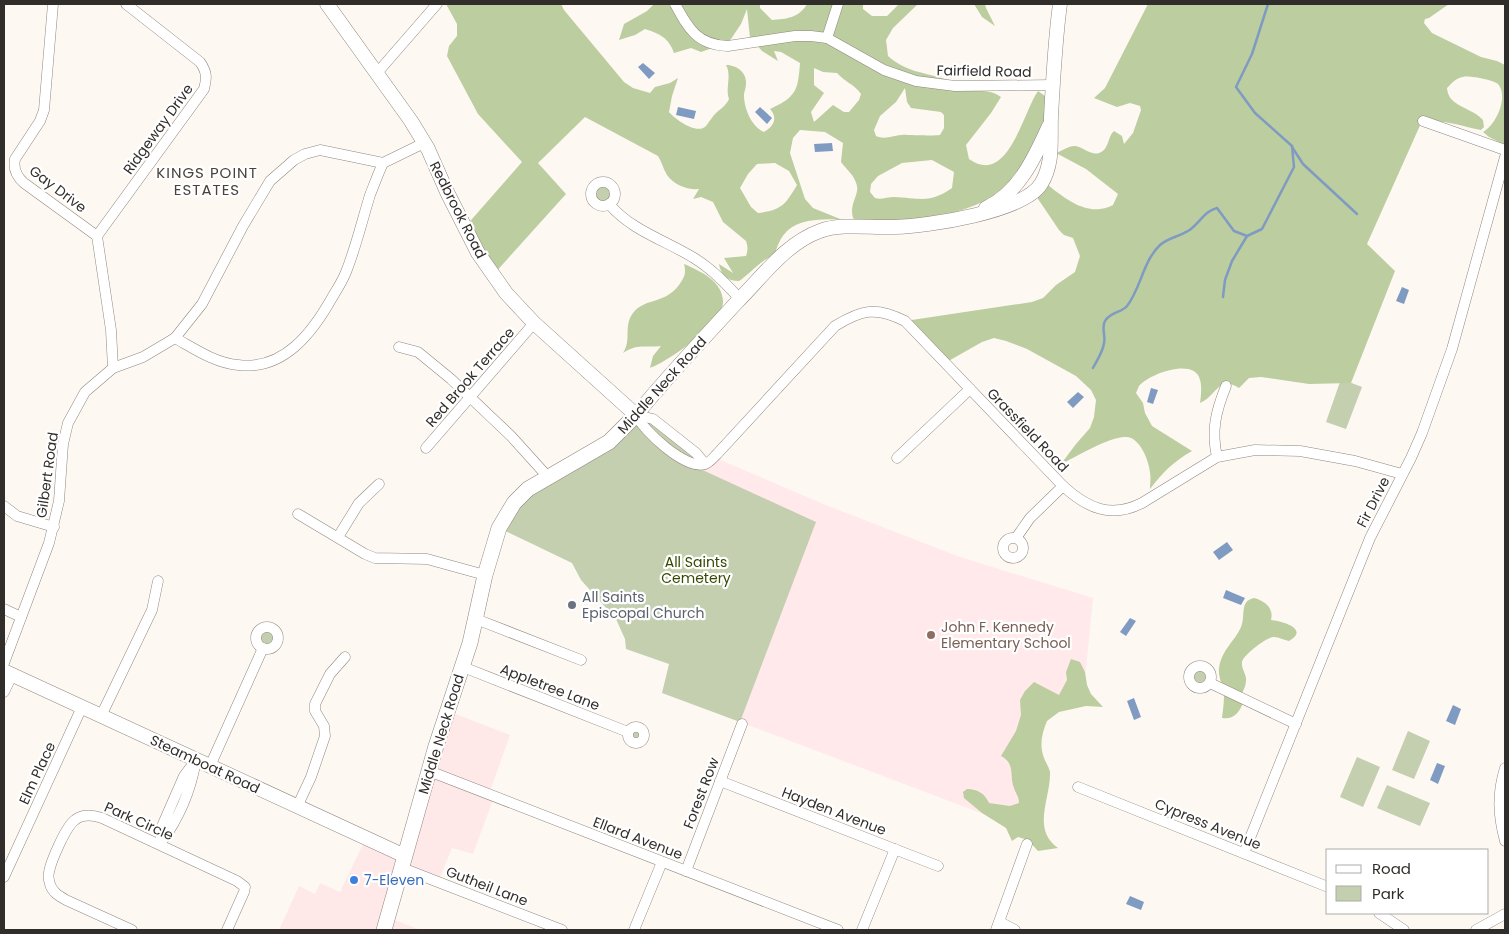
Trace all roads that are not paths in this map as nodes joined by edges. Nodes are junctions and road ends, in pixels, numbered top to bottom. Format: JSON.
{"nodes":[{"id":1,"x":53,"y":4,"type":"edge"},
{"id":2,"x":126,"y":4,"type":"edge"},
{"id":3,"x":327,"y":4,"type":"edge"},
{"id":4,"x":437,"y":4,"type":"edge"},
{"id":5,"x":675,"y":4,"type":"edge"},
{"id":6,"x":838,"y":4,"type":"edge"},
{"id":7,"x":1060,"y":4,"type":"edge"},
{"id":8,"x":826,"y":38,"type":"junction"},
{"id":9,"x":377,"y":74,"type":"junction"},
{"id":10,"x":1053,"y":85,"type":"junction"},
{"id":11,"x":1423,"y":120,"type":"dead end"},
{"id":12,"x":1051,"y":123,"type":"junction"},
{"id":13,"x":424,"y":143,"type":"junction"},
{"id":14,"x":1505,"y":150,"type":"edge"},
{"id":15,"x":1505,"y":157,"type":"edge"},
{"id":16,"x":382,"y":163,"type":"junction"},
{"id":17,"x":609,"y":204,"type":"dead end"},
{"id":18,"x":965,"y":216,"type":"junction"},
{"id":19,"x":97,"y":236,"type":"junction"},
{"id":20,"x":740,"y":299,"type":"junction"},
{"id":21,"x":534,"y":323,"type":"junction"},
{"id":22,"x":175,"y":338,"type":"junction"},
{"id":23,"x":399,"y":347,"type":"dead end"},
{"id":24,"x":113,"y":368,"type":"junction"},
{"id":25,"x":1226,"y":386,"type":"dead end"},
{"id":26,"x":970,"y":389,"type":"junction"},
{"id":27,"x":470,"y":398,"type":"junction"},
{"id":28,"x":636,"y":415,"type":"junction"},
{"id":29,"x":426,"y":448,"type":"dead end"},
{"id":30,"x":1217,"y":456,"type":"junction"},
{"id":31,"x":897,"y":458,"type":"dead end"},
{"id":32,"x":1402,"y":474,"type":"junction"},
{"id":33,"x":548,"y":477,"type":"junction"},
{"id":34,"x":379,"y":484,"type":"dead end"},
{"id":35,"x":1063,"y":486,"type":"junction"},
{"id":36,"x":4,"y":506,"type":"edge"},
{"id":37,"x":298,"y":514,"type":"dead end"},
{"id":38,"x":54,"y":527,"type":"junction"},
{"id":39,"x":338,"y":537,"type":"junction"},
{"id":40,"x":1016,"y":538,"type":"dead end"},
{"id":41,"x":485,"y":575,"type":"junction"},
{"id":42,"x":158,"y":581,"type":"dead end"},
{"id":43,"x":4,"y":609,"type":"edge"},
{"id":44,"x":21,"y":617,"type":"junction"},
{"id":45,"x":476,"y":619,"type":"junction"},
{"id":46,"x":263,"y":648,"type":"dead end"},
{"id":47,"x":345,"y":657,"type":"dead end"},
{"id":48,"x":581,"y":660,"type":"dead end"},
{"id":49,"x":4,"y":663,"type":"edge"},
{"id":50,"x":463,"y":667,"type":"junction"},
{"id":51,"x":8,"y":673,"type":"edge"},
{"id":52,"x":1210,"y":683,"type":"dead end"},
{"id":53,"x":4,"y":692,"type":"edge"},
{"id":54,"x":82,"y":707,"type":"junction"},
{"id":55,"x":101,"y":716,"type":"junction"},
{"id":56,"x":742,"y":724,"type":"dead end"},
{"id":57,"x":1296,"y":724,"type":"junction"},
{"id":58,"x":628,"y":732,"type":"dead end"},
{"id":59,"x":196,"y":760,"type":"junction"},
{"id":60,"x":210,"y":766,"type":"junction"},
{"id":61,"x":1505,"y":768,"type":"edge"},
{"id":62,"x":429,"y":772,"type":"junction"},
{"id":63,"x":720,"y":781,"type":"junction"},
{"id":64,"x":1078,"y":787,"type":"dead end"},
{"id":65,"x":297,"y":807,"type":"junction"},
{"id":66,"x":1505,"y":841,"type":"edge"},
{"id":67,"x":160,"y":844,"type":"junction"},
{"id":68,"x":1027,"y":844,"type":"dead end"},
{"id":69,"x":895,"y":849,"type":"junction"},
{"id":70,"x":1244,"y":853,"type":"junction"},
{"id":71,"x":404,"y":862,"type":"junction"},
{"id":72,"x":662,"y":862,"type":"junction"},
{"id":73,"x":938,"y":866,"type":"dead end"},
{"id":74,"x":686,"y":871,"type":"junction"},
{"id":75,"x":4,"y":877,"type":"edge"},
{"id":76,"x":1326,"y":886,"type":"edge"},
{"id":77,"x":1380,"y":914,"type":"edge"},
{"id":78,"x":1505,"y":914,"type":"edge"},
{"id":79,"x":998,"y":926,"type":"edge"},
{"id":80,"x":132,"y":930,"type":"edge"},
{"id":81,"x":227,"y":930,"type":"edge"},
{"id":82,"x":384,"y":930,"type":"edge"},
{"id":83,"x":562,"y":930,"type":"edge"},
{"id":84,"x":634,"y":930,"type":"edge"},
{"id":85,"x":838,"y":930,"type":"edge"},
{"id":86,"x":862,"y":930,"type":"edge"},
{"id":87,"x":1015,"y":930,"type":"edge"},
{"id":88,"x":1404,"y":930,"type":"edge"},
{"id":89,"x":1476,"y":930,"type":"edge"}],
"edges":[{"from":1,"to":19,"type":"street","name":"Gay Drive"},
{"from":2,"to":19,"type":"street","name":"Ridgeway Drive"},
{"from":3,"to":9,"type":"main road","name":"Redbrook Road"},
{"from":4,"to":9,"type":"street"},
{"from":5,"to":8,"type":"street","name":"Fairfield Road"},
{"from":6,"to":8,"type":"street"},
{"from":7,"to":10,"type":"main road","name":"Middle Neck Road"},
{"from":8,"to":10,"type":"street","name":"Fairfield Road"},
{"from":9,"to":13,"type":"main road","name":"Redbrook Road"},
{"from":10,"to":12,"type":"main road","name":"Middle Neck Road"},
{"from":11,"to":14,"type":"street"},
{"from":12,"to":18,"type":"main road","name":"Middle Neck Road"},
{"from":12,"to":18,"type":"main road","name":"Middle Neck Road"},
{"from":13,"to":16,"type":"street"},
{"from":13,"to":21,"type":"main road","name":"Redbrook Road"},
{"from":15,"to":32,"type":"street","name":"Fir Drive"},
{"from":16,"to":22,"type":"street"},
{"from":16,"to":22,"type":"street"},
{"from":17,"to":20,"type":"street"},
{"from":18,"to":20,"type":"main road","name":"Middle Neck Road"},
{"from":19,"to":24,"type":"street"},
{"from":20,"to":28,"type":"main road","name":"Middle Neck Road"},
{"from":21,"to":27,"type":"street","name":"Red Brook Terrace"},
{"from":21,"to":28,"type":"main road","name":"Redbrook Road"},
{"from":22,"to":24,"type":"street","name":"Gilbert Road"},
{"from":23,"to":27,"type":"street"},
{"from":24,"to":38,"type":"street","name":"Gilbert Road"},
{"from":25,"to":30,"type":"street"},
{"from":26,"to":28,"type":"street","name":"Grassfield Road"},
{"from":26,"to":31,"type":"street"},
{"from":26,"to":35,"type":"street","name":"Grassfield Road"},
{"from":27,"to":29,"type":"street","name":"Red Brook Terrace"},
{"from":27,"to":33,"type":"street"},
{"from":28,"to":33,"type":"main road","name":"Middle Neck Road"},
{"from":30,"to":32,"type":"street","name":"Grassfield Road"},
{"from":30,"to":35,"type":"street","name":"Grassfield Road"},
{"from":32,"to":57,"type":"street","name":"Fir Drive"},
{"from":33,"to":41,"type":"main road","name":"Middle Neck Road"},
{"from":34,"to":39,"type":"street"},
{"from":35,"to":40,"type":"street"},
{"from":36,"to":38,"type":"street"},
{"from":37,"to":39,"type":"street"},
{"from":38,"to":44,"type":"street","name":"Gilbert Road"},
{"from":39,"to":41,"type":"street"},
{"from":41,"to":45,"type":"main road","name":"Middle Neck Road"},
{"from":42,"to":55,"type":"street"},
{"from":43,"to":44,"type":"street"},
{"from":44,"to":49,"type":"street","name":"Gilbert Road"},
{"from":45,"to":48,"type":"street"},
{"from":45,"to":50,"type":"main road","name":"Middle Neck Road"},
{"from":46,"to":60,"type":"street"},
{"from":47,"to":65,"type":"street"},
{"from":50,"to":58,"type":"street","name":"Appletree Lane"},
{"from":50,"to":62,"type":"main road","name":"Middle Neck Road"},
{"from":51,"to":53,"type":"street"},
{"from":51,"to":54,"type":"main road","name":"Steamboat Road"},
{"from":52,"to":57,"type":"street"},
{"from":54,"to":55,"type":"main road","name":"Steamboat Road"},
{"from":54,"to":75,"type":"street","name":"Elm Place"},
{"from":55,"to":59,"type":"main road","name":"Steamboat Road"},
{"from":56,"to":63,"type":"street","name":"Forest Row"},
{"from":57,"to":70,"type":"street","name":"Fir Drive"},
{"from":59,"to":60,"type":"main road","name":"Steamboat Road"},
{"from":59,"to":67,"type":"street"},
{"from":60,"to":65,"type":"main road","name":"Steamboat Road"},
{"from":61,"to":66,"type":"street"},
{"from":62,"to":71,"type":"main road","name":"Middle Neck Road"},
{"from":62,"to":72,"type":"street","name":"Ellard Avenue"},
{"from":63,"to":69,"type":"street","name":"Hayden Avenue"},
{"from":63,"to":74,"type":"street","name":"Forest Row"},
{"from":64,"to":70,"type":"street","name":"Cypress Avenue"},
{"from":65,"to":71,"type":"main road","name":"Steamboat Road"},
{"from":67,"to":80,"type":"street","name":"Park Circle"},
{"from":67,"to":81,"type":"street","name":"Park Circle"},
{"from":68,"to":79,"type":"street"},
{"from":69,"to":73,"type":"street","name":"Hayden Avenue"},
{"from":69,"to":86,"type":"street"},
{"from":70,"to":76,"type":"street","name":"Cypress Avenue"},
{"from":71,"to":82,"type":"main road","name":"Middle Neck Road"},
{"from":71,"to":83,"type":"street","name":"Gutheil Lane"},
{"from":72,"to":74,"type":"street","name":"Ellard Avenue"},
{"from":72,"to":84,"type":"street"},
{"from":74,"to":85,"type":"street","name":"Ellard Avenue"},
{"from":77,"to":88,"type":"street"},
{"from":78,"to":89,"type":"street"},
{"from":79,"to":87,"type":"street"}]}
